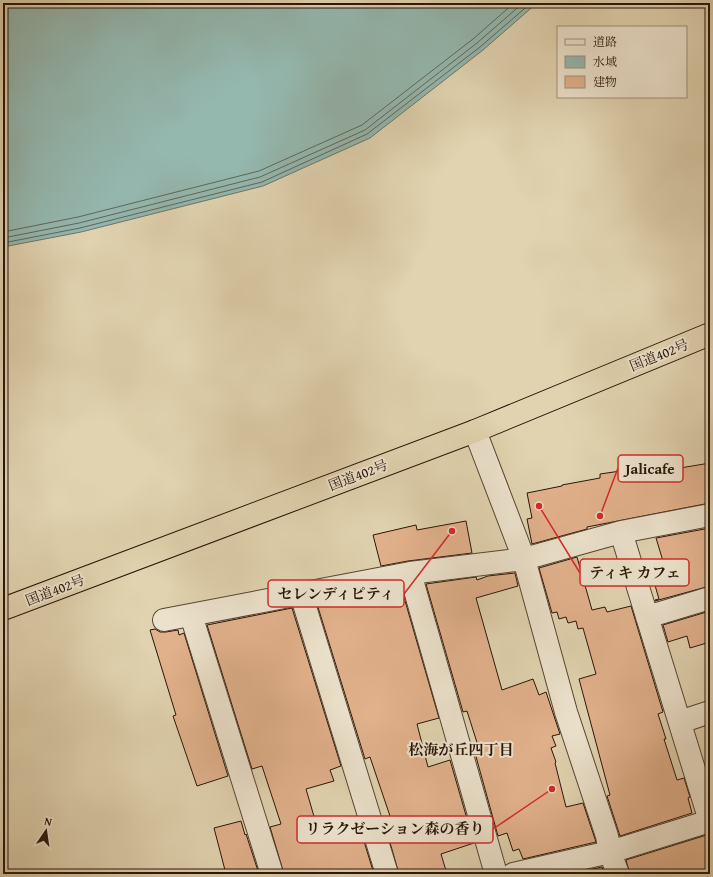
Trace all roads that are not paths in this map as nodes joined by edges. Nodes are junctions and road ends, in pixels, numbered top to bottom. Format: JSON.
{"nodes":[{"id":1,"x":710,"y":334,"type":"edge"},
{"id":2,"x":475,"y":431,"type":"junction"},
{"id":3,"x":710,"y":515,"type":"edge"},
{"id":4,"x":621,"y":532,"type":"junction"},
{"id":5,"x":524,"y":559,"type":"junction"},
{"id":6,"x":410,"y":573,"type":"junction"},
{"id":7,"x":301,"y":594,"type":"junction"},
{"id":8,"x":710,"y":598,"type":"edge"},
{"id":9,"x":3,"y":609,"type":"edge"},
{"id":10,"x":191,"y":614,"type":"junction"},
{"id":11,"x":647,"y":617,"type":"junction"},
{"id":12,"x":164,"y":620,"type":"dead end"},
{"id":13,"x":710,"y":712,"type":"edge"},
{"id":14,"x":680,"y":722,"type":"junction"},
{"id":15,"x":610,"y":852,"type":"junction"},
{"id":16,"x":272,"y":874,"type":"edge"},
{"id":17,"x":387,"y":874,"type":"edge"},
{"id":18,"x":496,"y":874,"type":"edge"},
{"id":19,"x":513,"y":874,"type":"edge"},
{"id":20,"x":618,"y":874,"type":"edge"}],
"edges":[{"from":1,"to":2,"type":"highway","name":"国道402号"},
{"from":2,"to":5,"type":"street"},
{"from":2,"to":9,"type":"highway","name":"国道402号"},
{"from":3,"to":4,"type":"street"},
{"from":4,"to":5,"type":"street"},
{"from":4,"to":11,"type":"street"},
{"from":5,"to":6,"type":"street"},
{"from":5,"to":15,"type":"street"},
{"from":6,"to":7,"type":"street"},
{"from":6,"to":18,"type":"street"},
{"from":7,"to":10,"type":"street"},
{"from":7,"to":17,"type":"street"},
{"from":8,"to":11,"type":"street"},
{"from":10,"to":12,"type":"street"},
{"from":10,"to":16,"type":"street"},
{"from":11,"to":14,"type":"street"},
{"from":13,"to":14,"type":"street"},
{"from":14,"to":15,"type":"street"},
{"from":15,"to":19,"type":"street"},
{"from":15,"to":20,"type":"street"}]}
